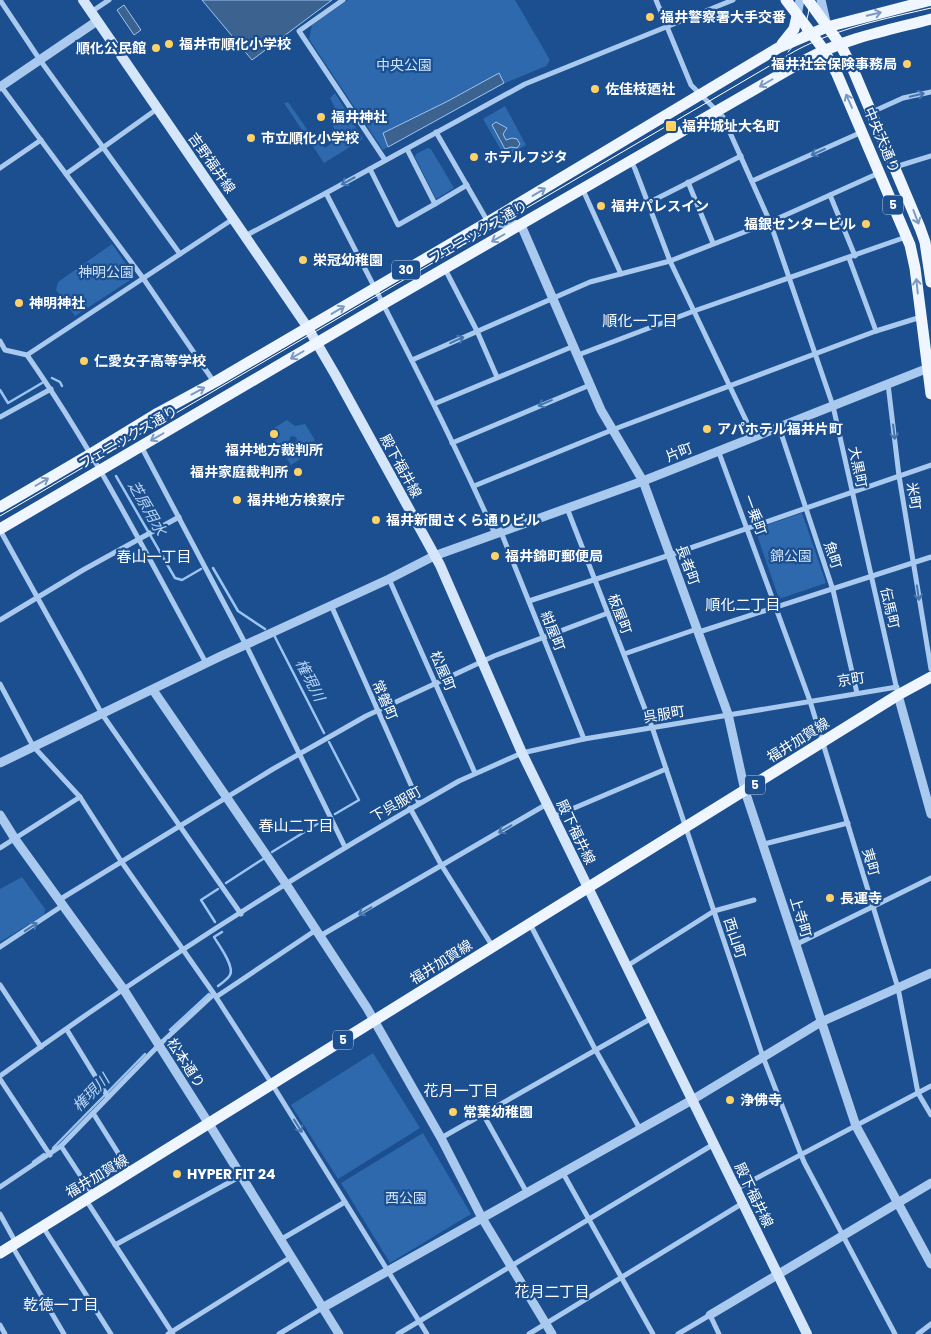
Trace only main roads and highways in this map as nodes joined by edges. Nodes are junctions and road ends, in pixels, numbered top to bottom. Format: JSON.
{"nodes":[{"id":1,"x":83,"y":0,"type":"edge"},
{"id":2,"x":786,"y":0,"type":"edge"},
{"id":3,"x":808,"y":0,"type":"edge"},
{"id":4,"x":931,"y":0,"type":"edge"},
{"id":5,"x":797,"y":16,"type":"junction"},
{"id":6,"x":931,"y":19,"type":"edge"},
{"id":7,"x":827,"y":27,"type":"junction"},
{"id":8,"x":811,"y":33,"type":"junction"},
{"id":9,"x":840,"y":44,"type":"junction"},
{"id":10,"x":778,"y":48,"type":"junction"},
{"id":11,"x":824,"y":50,"type":"junction"},
{"id":12,"x":931,"y":282,"type":"edge"},
{"id":13,"x":308,"y":328,"type":"junction"},
{"id":14,"x":317,"y":343,"type":"junction"},
{"id":15,"x":929,"y":368,"type":"edge"},
{"id":16,"x":931,"y":394,"type":"edge"},
{"id":17,"x":0,"y":506,"type":"edge"},
{"id":18,"x":0,"y":529,"type":"edge"},
{"id":19,"x":931,"y":677,"type":"edge"},
{"id":20,"x":897,"y":691,"type":"joint"},
{"id":21,"x":588,"y":888,"type":"junction"},
{"id":22,"x":0,"y":1254,"type":"edge"},
{"id":23,"x":805,"y":1333,"type":"edge"}],
"edges":[{"from":1,"to":13,"type":"main road","name":"吉野福井線"},
{"from":2,"to":5,"type":"main road","name":"中央大通り"},
{"from":3,"to":7,"type":"main road","name":"中央大通り"},
{"from":7,"to":4,"type":"main road","name":"フェニックス通り","one_way":true},
{"from":5,"to":8,"type":"main road","name":"中央大通り"},
{"from":5,"to":10,"type":"main road"},
{"from":6,"to":9,"type":"main road","name":"フェニックス通り"},
{"from":7,"to":8,"type":"main road","name":"フェニックス通り"},
{"from":7,"to":9,"type":"main road","name":"中央大通り"},
{"from":8,"to":10,"type":"main road","name":"フェニックス通り","number":"30"},
{"from":8,"to":11,"type":"main road","name":"中央大通り","number":"5"},
{"from":9,"to":11,"type":"main road","name":"フェニックス通り"},
{"from":9,"to":12,"type":"main road","name":"中央大通り","number":"5","one_way":true},
{"from":13,"to":10,"type":"main road","name":"フェニックス通り","number":"30","one_way":true},
{"from":11,"to":14,"type":"main road","name":"フェニックス通り","number":"30","one_way":true},
{"from":15,"to":11,"type":"main road","name":"中央大通り","number":"5","one_way":true},
{"from":13,"to":14,"type":"main road","name":"吉野福井線"},
{"from":17,"to":13,"type":"main road","name":"フェニックス通り","number":"30","one_way":true},
{"from":14,"to":18,"type":"main road","name":"フェニックス通り","number":"30","one_way":true},
{"from":14,"to":21,"type":"main road","name":"殿下福井線"},
{"from":15,"to":16,"type":"main road","name":"中央大通り","number":"5"},
{"from":19,"to":20,"type":"main road","name":"京町","number":"5"},
{"from":20,"to":21,"type":"main road","name":"福井加賀線","number":"5"},
{"from":21,"to":22,"type":"main road","name":"福井加賀線","number":"5"},
{"from":21,"to":23,"type":"main road","name":"殿下福井線"}]}
